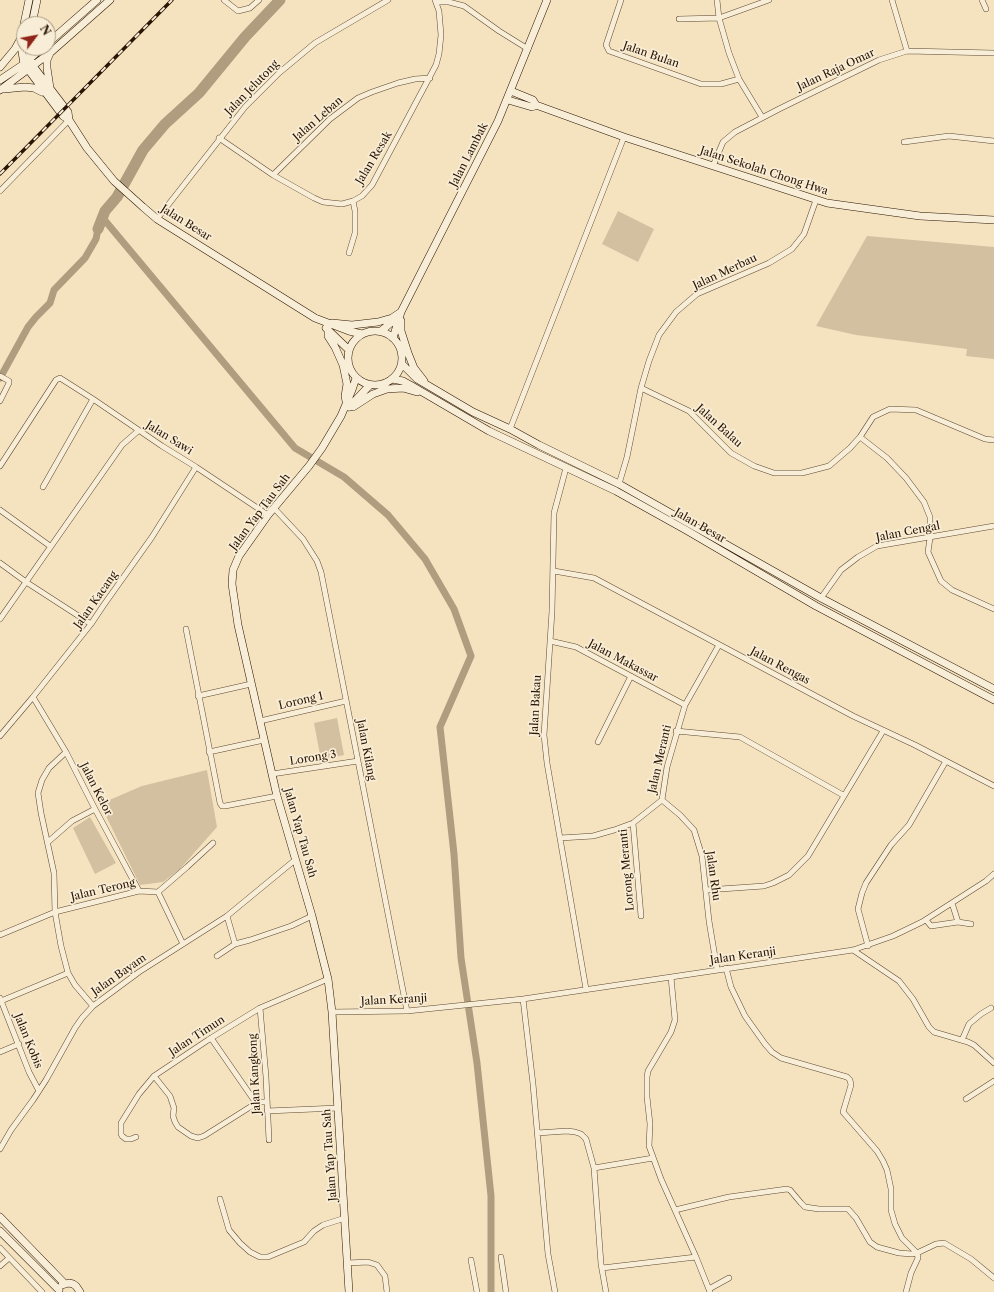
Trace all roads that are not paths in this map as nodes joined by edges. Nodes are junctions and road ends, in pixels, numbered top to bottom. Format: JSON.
{"nodes":[{"id":1,"x":29,"y":0,"type":"edge"},
{"id":2,"x":37,"y":0,"type":"edge"},
{"id":3,"x":96,"y":0,"type":"edge"},
{"id":4,"x":110,"y":0,"type":"edge"},
{"id":5,"x":224,"y":0,"type":"edge"},
{"id":6,"x":259,"y":0,"type":"edge"},
{"id":7,"x":388,"y":0,"type":"edge"},
{"id":8,"x":547,"y":0,"type":"edge"},
{"id":9,"x":621,"y":0,"type":"edge"},
{"id":10,"x":717,"y":0,"type":"edge"},
{"id":11,"x":769,"y":0,"type":"edge"},
{"id":12,"x":892,"y":0,"type":"edge"},
{"id":13,"x":982,"y":0,"type":"edge"},
{"id":14,"x":435,"y":1,"type":"edge"},
{"id":15,"x":986,"y":9,"type":"dead end"},
{"id":16,"x":26,"y":16,"type":"edge"},
{"id":17,"x":34,"y":16,"type":"edge"},
{"id":18,"x":719,"y":18,"type":"junction"},
{"id":19,"x":679,"y":20,"type":"dead end"},
{"id":20,"x":56,"y":36,"type":"edge"},
{"id":21,"x":16,"y":47,"type":"edge"},
{"id":22,"x":56,"y":48,"type":"edge"},
{"id":23,"x":528,"y":49,"type":"junction"},
{"id":24,"x":907,"y":51,"type":"junction"},
{"id":25,"x":994,"y":53,"type":"edge"},
{"id":26,"x":23,"y":56,"type":"edge"},
{"id":27,"x":30,"y":56,"type":"edge"},
{"id":28,"x":33,"y":56,"type":"edge"},
{"id":29,"x":46,"y":56,"type":"edge"},
{"id":30,"x":49,"y":56,"type":"edge"},
{"id":31,"x":30,"y":59,"type":"junction"},
{"id":32,"x":24,"y":64,"type":"junction"},
{"id":33,"x":0,"y":67,"type":"edge"},
{"id":34,"x":31,"y":68,"type":"junction"},
{"id":35,"x":430,"y":78,"type":"junction"},
{"id":36,"x":739,"y":79,"type":"junction"},
{"id":37,"x":0,"y":80,"type":"edge"},
{"id":38,"x":1,"y":90,"type":"edge"},
{"id":39,"x":511,"y":91,"type":"junction"},
{"id":40,"x":48,"y":92,"type":"junction"},
{"id":41,"x":508,"y":100,"type":"junction"},
{"id":42,"x":536,"y":105,"type":"junction"},
{"id":43,"x":762,"y":117,"type":"junction"},
{"id":44,"x":69,"y":120,"type":"junction"},
{"id":45,"x":624,"y":137,"type":"junction"},
{"id":46,"x":219,"y":138,"type":"junction"},
{"id":47,"x":994,"y":141,"type":"edge"},
{"id":48,"x":904,"y":142,"type":"dead end"},
{"id":49,"x":713,"y":166,"type":"junction"},
{"id":50,"x":273,"y":174,"type":"junction"},
{"id":51,"x":0,"y":191,"type":"edge"},
{"id":52,"x":816,"y":200,"type":"junction"},
{"id":53,"x":353,"y":201,"type":"junction"},
{"id":54,"x":157,"y":219,"type":"junction"},
{"id":55,"x":994,"y":220,"type":"edge"},
{"id":56,"x":349,"y":253,"type":"dead end"},
{"id":57,"x":401,"y":313,"type":"junction"},
{"id":58,"x":329,"y":327,"type":"junction"},
{"id":59,"x":382,"y":331,"type":"junction"},
{"id":60,"x":362,"y":334,"type":"junction"},
{"id":61,"x":393,"y":338,"type":"junction"},
{"id":62,"x":349,"y":350,"type":"junction"},
{"id":63,"x":402,"y":364,"type":"junction"},
{"id":64,"x":2,"y":378,"type":"edge"},
{"id":65,"x":356,"y":378,"type":"junction"},
{"id":66,"x":392,"y":379,"type":"junction"},
{"id":67,"x":370,"y":385,"type":"junction"},
{"id":68,"x":429,"y":386,"type":"junction"},
{"id":69,"x":641,"y":388,"type":"junction"},
{"id":70,"x":425,"y":394,"type":"junction"},
{"id":71,"x":94,"y":399,"type":"junction"},
{"id":72,"x":0,"y":401,"type":"edge"},
{"id":73,"x":348,"y":404,"type":"junction"},
{"id":74,"x":510,"y":429,"type":"junction"},
{"id":75,"x":138,"y":431,"type":"junction"},
{"id":76,"x":860,"y":437,"type":"junction"},
{"id":77,"x":994,"y":440,"type":"edge"},
{"id":78,"x":0,"y":466,"type":"edge"},
{"id":79,"x":196,"y":467,"type":"junction"},
{"id":80,"x":566,"y":468,"type":"junction"},
{"id":81,"x":619,"y":484,"type":"junction"},
{"id":82,"x":43,"y":487,"type":"dead end"},
{"id":83,"x":274,"y":508,"type":"junction"},
{"id":84,"x":0,"y":510,"type":"edge"},
{"id":85,"x":268,"y":515,"type":"junction"},
{"id":86,"x":994,"y":526,"type":"edge"},
{"id":87,"x":930,"y":538,"type":"junction"},
{"id":88,"x":50,"y":546,"type":"junction"},
{"id":89,"x":0,"y":563,"type":"edge"},
{"id":90,"x":554,"y":571,"type":"junction"},
{"id":91,"x":26,"y":582,"type":"junction"},
{"id":92,"x":821,"y":598,"type":"junction"},
{"id":93,"x":994,"y":609,"type":"edge"},
{"id":94,"x":1,"y":616,"type":"edge"},
{"id":95,"x":91,"y":624,"type":"junction"},
{"id":96,"x":186,"y":630,"type":"dead end"},
{"id":97,"x":550,"y":640,"type":"junction"},
{"id":98,"x":720,"y":645,"type":"junction"},
{"id":99,"x":631,"y":676,"type":"junction"},
{"id":100,"x":251,"y":684,"type":"junction"},
{"id":101,"x":994,"y":689,"type":"edge"},
{"id":102,"x":198,"y":696,"type":"junction"},
{"id":103,"x":33,"y":697,"type":"junction"},
{"id":104,"x":994,"y":700,"type":"edge"},
{"id":105,"x":346,"y":702,"type":"junction"},
{"id":106,"x":685,"y":705,"type":"junction"},
{"id":107,"x":260,"y":721,"type":"junction"},
{"id":108,"x":676,"y":731,"type":"junction"},
{"id":109,"x":883,"y":731,"type":"junction"},
{"id":110,"x":0,"y":736,"type":"edge"},
{"id":111,"x":264,"y":740,"type":"junction"},
{"id":112,"x":598,"y":742,"type":"dead end"},
{"id":113,"x":66,"y":752,"type":"junction"},
{"id":114,"x":209,"y":752,"type":"junction"},
{"id":115,"x":358,"y":761,"type":"junction"},
{"id":116,"x":946,"y":761,"type":"junction"},
{"id":117,"x":272,"y":774,"type":"junction"},
{"id":118,"x":994,"y":786,"type":"edge"},
{"id":119,"x":843,"y":795,"type":"junction"},
{"id":120,"x":277,"y":796,"type":"junction"},
{"id":121,"x":662,"y":800,"type":"junction"},
{"id":122,"x":95,"y":809,"type":"junction"},
{"id":123,"x":632,"y":823,"type":"junction"},
{"id":124,"x":560,"y":838,"type":"junction"},
{"id":125,"x":48,"y":842,"type":"junction"},
{"id":126,"x":213,"y":843,"type":"dead end"},
{"id":127,"x":295,"y":860,"type":"junction"},
{"id":128,"x":994,"y":874,"type":"edge"},
{"id":129,"x":706,"y":890,"type":"junction"},
{"id":130,"x":139,"y":891,"type":"junction"},
{"id":131,"x":158,"y":892,"type":"junction"},
{"id":132,"x":952,"y":903,"type":"junction"},
{"id":133,"x":55,"y":912,"type":"junction"},
{"id":134,"x":227,"y":916,"type":"junction"},
{"id":135,"x":312,"y":916,"type":"junction"},
{"id":136,"x":641,"y":916,"type":"dead end"},
{"id":137,"x":926,"y":920,"type":"junction"},
{"id":138,"x":958,"y":922,"type":"junction"},
{"id":139,"x":971,"y":924,"type":"dead end"},
{"id":140,"x":0,"y":935,"type":"edge"},
{"id":141,"x":183,"y":944,"type":"junction"},
{"id":142,"x":235,"y":944,"type":"junction"},
{"id":143,"x":868,"y":946,"type":"junction"},
{"id":144,"x":853,"y":950,"type":"junction"},
{"id":145,"x":217,"y":956,"type":"dead end"},
{"id":146,"x":726,"y":968,"type":"junction"},
{"id":147,"x":717,"y":969,"type":"junction"},
{"id":148,"x":68,"y":973,"type":"junction"},
{"id":149,"x":672,"y":977,"type":"junction"},
{"id":150,"x":328,"y":979,"type":"junction"},
{"id":151,"x":586,"y":989,"type":"junction"},
{"id":152,"x":1,"y":999,"type":"edge"},
{"id":153,"x":523,"y":999,"type":"junction"},
{"id":154,"x":93,"y":1006,"type":"junction"},
{"id":155,"x":260,"y":1008,"type":"junction"},
{"id":156,"x":991,"y":1008,"type":"dead end"},
{"id":157,"x":408,"y":1011,"type":"junction"},
{"id":158,"x":332,"y":1012,"type":"junction"},
{"id":159,"x":211,"y":1038,"type":"junction"},
{"id":160,"x":962,"y":1040,"type":"junction"},
{"id":161,"x":19,"y":1044,"type":"junction"},
{"id":162,"x":0,"y":1052,"type":"edge"},
{"id":163,"x":994,"y":1063,"type":"edge"},
{"id":164,"x":154,"y":1076,"type":"junction"},
{"id":165,"x":994,"y":1081,"type":"edge"},
{"id":166,"x":40,"y":1091,"type":"junction"},
{"id":167,"x":966,"y":1099,"type":"dead end"},
{"id":168,"x":256,"y":1102,"type":"junction"},
{"id":169,"x":266,"y":1102,"type":"junction"},
{"id":170,"x":338,"y":1108,"type":"junction"},
{"id":171,"x":267,"y":1111,"type":"junction"},
{"id":172,"x":537,"y":1133,"type":"junction"},
{"id":173,"x":136,"y":1137,"type":"dead end"},
{"id":174,"x":268,"y":1140,"type":"dead end"},
{"id":175,"x":0,"y":1148,"type":"edge"},
{"id":176,"x":653,"y":1158,"type":"junction"},
{"id":177,"x":594,"y":1168,"type":"junction"},
{"id":178,"x":220,"y":1199,"type":"dead end"},
{"id":179,"x":674,"y":1210,"type":"junction"},
{"id":180,"x":0,"y":1217,"type":"edge"},
{"id":181,"x":345,"y":1218,"type":"junction"},
{"id":182,"x":0,"y":1231,"type":"edge"},
{"id":183,"x":0,"y":1248,"type":"edge"},
{"id":184,"x":917,"y":1253,"type":"junction"},
{"id":185,"x":502,"y":1257,"type":"dead end"},
{"id":186,"x":696,"y":1257,"type":"junction"},
{"id":187,"x":9,"y":1258,"type":"junction"},
{"id":188,"x":471,"y":1260,"type":"dead end"},
{"id":189,"x":348,"y":1263,"type":"junction"},
{"id":190,"x":0,"y":1266,"type":"edge"},
{"id":191,"x":602,"y":1268,"type":"junction"},
{"id":192,"x":729,"y":1278,"type":"dead end"},
{"id":193,"x":994,"y":1278,"type":"edge"},
{"id":194,"x":65,"y":1284,"type":"junction"},
{"id":195,"x":58,"y":1291,"type":"edge"},
{"id":196,"x":709,"y":1291,"type":"edge"},
{"id":197,"x":42,"y":1292,"type":"edge"},
{"id":198,"x":80,"y":1292,"type":"edge"},
{"id":199,"x":349,"y":1292,"type":"edge"},
{"id":200,"x":387,"y":1292,"type":"edge"},
{"id":201,"x":477,"y":1292,"type":"edge"},
{"id":202,"x":506,"y":1292,"type":"edge"},
{"id":203,"x":555,"y":1292,"type":"edge"},
{"id":204,"x":606,"y":1292,"type":"edge"},
{"id":205,"x":906,"y":1292,"type":"edge"}],
"edges":[{"from":1,"to":16,"type":"main road","name":"Jalan Besar"},
{"from":2,"to":17,"type":"main road"},
{"from":3,"to":20,"type":"main road"},
{"from":4,"to":22,"type":"main road"},
{"from":5,"to":6,"type":"street"},
{"from":7,"to":46,"type":"street","name":"Jalan Jelutong"},
{"from":8,"to":23,"type":"main road","name":"Jalan Lambak"},
{"from":9,"to":36,"type":"street","name":"Jalan Bulan"},
{"from":10,"to":18,"type":"street"},
{"from":11,"to":18,"type":"street"},
{"from":12,"to":24,"type":"street"},
{"from":13,"to":15,"type":"street"},
{"from":14,"to":23,"type":"street"},
{"from":14,"to":35,"type":"street","name":"Jalan Resak"},
{"from":18,"to":19,"type":"street"},
{"from":18,"to":36,"type":"street"},
{"from":21,"to":33,"type":"main road"},
{"from":23,"to":39,"type":"main road","name":"Jalan Lambak"},
{"from":24,"to":25,"type":"street","name":"Jalan Raja Omar"},
{"from":24,"to":43,"type":"street","name":"Jalan Raja Omar"},
{"from":26,"to":32,"type":"main road","name":"Jalan Besar"},
{"from":27,"to":31,"type":"main road","name":"Jalan Besar"},
{"from":28,"to":31,"type":"main road"},
{"from":29,"to":34,"type":"main road"},
{"from":30,"to":40,"type":"main road"},
{"from":31,"to":32,"type":"main road"},
{"from":31,"to":34,"type":"main road","name":"Jalan Besar"},
{"from":32,"to":34,"type":"main road","name":"Jalan Besar"},
{"from":32,"to":37,"type":"main road"},
{"from":34,"to":38,"type":"main road"},
{"from":34,"to":40,"type":"main road","name":"Jalan Besar"},
{"from":35,"to":50,"type":"street","name":"Jalan Leban"},
{"from":35,"to":53,"type":"street","name":"Jalan Resak"},
{"from":36,"to":43,"type":"street"},
{"from":38,"to":40,"type":"main road"},
{"from":39,"to":41,"type":"main road","name":"Jalan Lambak"},
{"from":39,"to":42,"type":"main road","name":"Jalan Sekolah Chong Hwa"},
{"from":40,"to":44,"type":"main road","name":"Jalan Besar"},
{"from":41,"to":42,"type":"main road","name":"Jalan Sekolah Chong Hwa"},
{"from":41,"to":57,"type":"main road","name":"Jalan Lambak"},
{"from":42,"to":45,"type":"main road","name":"Jalan Sekolah Chong Hwa"},
{"from":43,"to":49,"type":"street","name":"Jalan Raja Omar"},
{"from":44,"to":51,"type":"street"},
{"from":44,"to":54,"type":"main road","name":"Jalan Besar"},
{"from":45,"to":49,"type":"main road","name":"Jalan Sekolah Chong Hwa"},
{"from":45,"to":74,"type":"street"},
{"from":46,"to":50,"type":"street"},
{"from":46,"to":54,"type":"street","name":"Jalan Jelutong"},
{"from":47,"to":48,"type":"street"},
{"from":49,"to":52,"type":"main road","name":"Jalan Sekolah Chong Hwa"},
{"from":50,"to":53,"type":"street"},
{"from":52,"to":55,"type":"main road","name":"Jalan Sekolah Chong Hwa"},
{"from":52,"to":69,"type":"street","name":"Jalan Merbau"},
{"from":53,"to":56,"type":"street"},
{"from":54,"to":58,"type":"main road","name":"Jalan Besar"},
{"from":57,"to":58,"type":"main road"},
{"from":57,"to":59,"type":"main road"},
{"from":57,"to":61,"type":"main road"},
{"from":57,"to":68,"type":"main road"},
{"from":58,"to":60,"type":"main road","name":"Jalan Besar"},
{"from":58,"to":62,"type":"main road","name":"Jalan Besar"},
{"from":58,"to":73,"type":"main road"},
{"from":59,"to":60,"type":"main road","name":"Jalan Besar"},
{"from":59,"to":61,"type":"main road"},
{"from":60,"to":62,"type":"main road"},
{"from":61,"to":63,"type":"main road"},
{"from":62,"to":65,"type":"main road"},
{"from":63,"to":66,"type":"main road"},
{"from":63,"to":68,"type":"main road","name":"Jalan Besar"},
{"from":64,"to":72,"type":"street"},
{"from":65,"to":67,"type":"main road"},
{"from":65,"to":73,"type":"main road","name":"Jalan Yap Tau Sah"},
{"from":66,"to":67,"type":"main road"},
{"from":66,"to":70,"type":"main road","name":"Jalan Besar"},
{"from":67,"to":73,"type":"main road","name":"Jalan Yap Tau Sah"},
{"from":68,"to":74,"type":"main road","name":"Jalan Besar"},
{"from":69,"to":76,"type":"street","name":"Jalan Balau"},
{"from":69,"to":81,"type":"street","name":"Jalan Merbau"},
{"from":70,"to":73,"type":"main road"},
{"from":70,"to":80,"type":"main road","name":"Jalan Besar"},
{"from":71,"to":75,"type":"street","name":"Jalan Sawi"},
{"from":71,"to":78,"type":"street","name":"Jalan Sawi"},
{"from":71,"to":82,"type":"street"},
{"from":73,"to":83,"type":"main road","name":"Jalan Yap Tau Sah"},
{"from":74,"to":81,"type":"main road","name":"Jalan Besar"},
{"from":75,"to":79,"type":"street","name":"Jalan Sawi"},
{"from":75,"to":88,"type":"street"},
{"from":76,"to":77,"type":"street","name":"Jalan Balau"},
{"from":76,"to":87,"type":"street"},
{"from":79,"to":85,"type":"street","name":"Jalan Sawi"},
{"from":79,"to":95,"type":"street","name":"Jalan Kacang"},
{"from":80,"to":90,"type":"street","name":"Jalan Bakau"},
{"from":80,"to":104,"type":"main road","name":"Jalan Besar"},
{"from":81,"to":92,"type":"main road","name":"Jalan Besar"},
{"from":83,"to":85,"type":"main road","name":"Jalan Yap Tau Sah"},
{"from":83,"to":105,"type":"street","name":"Jalan Kilang"},
{"from":84,"to":88,"type":"street"},
{"from":85,"to":100,"type":"main road","name":"Jalan Yap Tau Sah"},
{"from":86,"to":87,"type":"street","name":"Jalan Cengal"},
{"from":87,"to":92,"type":"street","name":"Jalan Cengal"},
{"from":87,"to":93,"type":"street"},
{"from":88,"to":91,"type":"street"},
{"from":89,"to":91,"type":"street"},
{"from":90,"to":97,"type":"street","name":"Jalan Bakau"},
{"from":90,"to":98,"type":"street","name":"Jalan Rengas"},
{"from":91,"to":94,"type":"street"},
{"from":91,"to":95,"type":"street"},
{"from":92,"to":101,"type":"main road","name":"Jalan Besar"},
{"from":95,"to":103,"type":"street","name":"Jalan Kacang"},
{"from":96,"to":102,"type":"street"},
{"from":97,"to":99,"type":"street","name":"Jalan Makassar"},
{"from":97,"to":124,"type":"street","name":"Jalan Bakau"},
{"from":98,"to":106,"type":"street","name":"Jalan Meranti"},
{"from":98,"to":109,"type":"street","name":"Jalan Rengas"},
{"from":99,"to":106,"type":"street","name":"Jalan Makassar"},
{"from":99,"to":112,"type":"street"},
{"from":100,"to":102,"type":"street"},
{"from":100,"to":107,"type":"main road","name":"Jalan Yap Tau Sah"},
{"from":102,"to":114,"type":"street"},
{"from":103,"to":110,"type":"street","name":"Jalan Kacang"},
{"from":103,"to":113,"type":"street","name":"Jalan Kelor"},
{"from":105,"to":107,"type":"street","name":"Lorong 1"},
{"from":105,"to":115,"type":"street","name":"Jalan Kilang"},
{"from":106,"to":108,"type":"street","name":"Jalan Meranti"},
{"from":107,"to":111,"type":"main road","name":"Jalan Yap Tau Sah"},
{"from":108,"to":119,"type":"street"},
{"from":108,"to":121,"type":"street","name":"Jalan Meranti"},
{"from":109,"to":116,"type":"street","name":"Jalan Rengas"},
{"from":109,"to":119,"type":"street"},
{"from":111,"to":114,"type":"street"},
{"from":111,"to":117,"type":"main road","name":"Jalan Yap Tau Sah"},
{"from":113,"to":122,"type":"street","name":"Jalan Kelor"},
{"from":113,"to":125,"type":"street"},
{"from":114,"to":120,"type":"street"},
{"from":115,"to":117,"type":"street","name":"Lorong 3"},
{"from":115,"to":157,"type":"street","name":"Jalan Kilang"},
{"from":116,"to":118,"type":"street","name":"Jalan Rengas"},
{"from":116,"to":143,"type":"street"},
{"from":117,"to":120,"type":"main road","name":"Jalan Yap Tau Sah"},
{"from":119,"to":129,"type":"street"},
{"from":120,"to":127,"type":"main road","name":"Jalan Yap Tau Sah"},
{"from":121,"to":123,"type":"street","name":"Jalan Meranti"},
{"from":121,"to":129,"type":"street","name":"Jalan Rhu"},
{"from":122,"to":125,"type":"street"},
{"from":122,"to":130,"type":"street","name":"Jalan Kelor"},
{"from":123,"to":124,"type":"street","name":"Jalan Meranti"},
{"from":123,"to":136,"type":"street","name":"Lorong Meranti"},
{"from":124,"to":151,"type":"street","name":"Jalan Bakau"},
{"from":125,"to":133,"type":"street"},
{"from":126,"to":131,"type":"street"},
{"from":127,"to":134,"type":"street","name":"Jalan Bayam"},
{"from":127,"to":135,"type":"main road","name":"Jalan Yap Tau Sah"},
{"from":128,"to":132,"type":"street","name":"Jalan Keranji"},
{"from":129,"to":147,"type":"street","name":"Jalan Rhu"},
{"from":130,"to":131,"type":"street","name":"Jalan Terong"},
{"from":130,"to":133,"type":"street","name":"Jalan Terong"},
{"from":131,"to":141,"type":"street"},
{"from":132,"to":137,"type":"street","name":"Jalan Keranji"},
{"from":132,"to":138,"type":"street"},
{"from":133,"to":140,"type":"street","name":"Jalan Terong"},
{"from":133,"to":148,"type":"street"},
{"from":134,"to":141,"type":"street","name":"Jalan Bayam"},
{"from":134,"to":142,"type":"street"},
{"from":135,"to":142,"type":"street"},
{"from":135,"to":150,"type":"main road","name":"Jalan Yap Tau Sah"},
{"from":137,"to":138,"type":"street"},
{"from":137,"to":143,"type":"street","name":"Jalan Keranji"},
{"from":138,"to":139,"type":"street"},
{"from":141,"to":154,"type":"street","name":"Jalan Bayam"},
{"from":142,"to":145,"type":"street"},
{"from":143,"to":144,"type":"street","name":"Jalan Keranji"},
{"from":144,"to":146,"type":"street","name":"Jalan Keranji"},
{"from":144,"to":160,"type":"street"},
{"from":146,"to":147,"type":"street","name":"Jalan Keranji"},
{"from":146,"to":184,"type":"street"},
{"from":147,"to":149,"type":"street","name":"Jalan Keranji"},
{"from":148,"to":152,"type":"street"},
{"from":148,"to":154,"type":"street"},
{"from":149,"to":151,"type":"street","name":"Jalan Keranji"},
{"from":149,"to":176,"type":"street"},
{"from":150,"to":155,"type":"street","name":"Jalan Timun"},
{"from":150,"to":158,"type":"main road","name":"Jalan Yap Tau Sah"},
{"from":151,"to":153,"type":"street","name":"Jalan Keranji"},
{"from":152,"to":161,"type":"street","name":"Jalan Kobis"},
{"from":153,"to":157,"type":"street","name":"Jalan Keranji"},
{"from":153,"to":172,"type":"street"},
{"from":154,"to":166,"type":"street","name":"Jalan Bayam"},
{"from":155,"to":159,"type":"street","name":"Jalan Timun"},
{"from":155,"to":169,"type":"street","name":"Jalan Kangkong"},
{"from":156,"to":160,"type":"street"},
{"from":157,"to":158,"type":"street","name":"Jalan Keranji"},
{"from":158,"to":170,"type":"main road","name":"Jalan Yap Tau Sah"},
{"from":159,"to":164,"type":"street","name":"Jalan Timun"},
{"from":159,"to":168,"type":"street"},
{"from":160,"to":163,"type":"street"},
{"from":161,"to":162,"type":"street"},
{"from":161,"to":166,"type":"street","name":"Jalan Kobis"},
{"from":164,"to":168,"type":"street"},
{"from":164,"to":173,"type":"street","name":"Jalan Timun"},
{"from":165,"to":167,"type":"street"},
{"from":166,"to":175,"type":"street","name":"Jalan Bayam"},
{"from":168,"to":169,"type":"street"},
{"from":169,"to":171,"type":"street","name":"Jalan Kangkong"},
{"from":170,"to":171,"type":"street"},
{"from":170,"to":181,"type":"main road","name":"Jalan Yap Tau Sah"},
{"from":171,"to":174,"type":"street","name":"Jalan Kangkong"},
{"from":172,"to":177,"type":"street"},
{"from":172,"to":203,"type":"street"},
{"from":176,"to":177,"type":"street"},
{"from":176,"to":179,"type":"street"},
{"from":177,"to":191,"type":"street"},
{"from":178,"to":181,"type":"street"},
{"from":179,"to":184,"type":"street"},
{"from":179,"to":186,"type":"street"},
{"from":180,"to":194,"type":"main road"},
{"from":181,"to":189,"type":"main road","name":"Jalan Yap Tau Sah"},
{"from":182,"to":195,"type":"main road"},
{"from":183,"to":187,"type":"street"},
{"from":184,"to":193,"type":"street"},
{"from":184,"to":205,"type":"street"},
{"from":185,"to":202,"type":"street"},
{"from":186,"to":191,"type":"street"},
{"from":186,"to":196,"type":"street"},
{"from":187,"to":190,"type":"street"},
{"from":187,"to":197,"type":"street"},
{"from":188,"to":201,"type":"street"},
{"from":189,"to":199,"type":"main road","name":"Jalan Yap Tau Sah"},
{"from":189,"to":200,"type":"street"},
{"from":191,"to":204,"type":"street"},
{"from":192,"to":196,"type":"street"},
{"from":194,"to":195,"type":"main road"},
{"from":194,"to":198,"type":"main road"}]}
